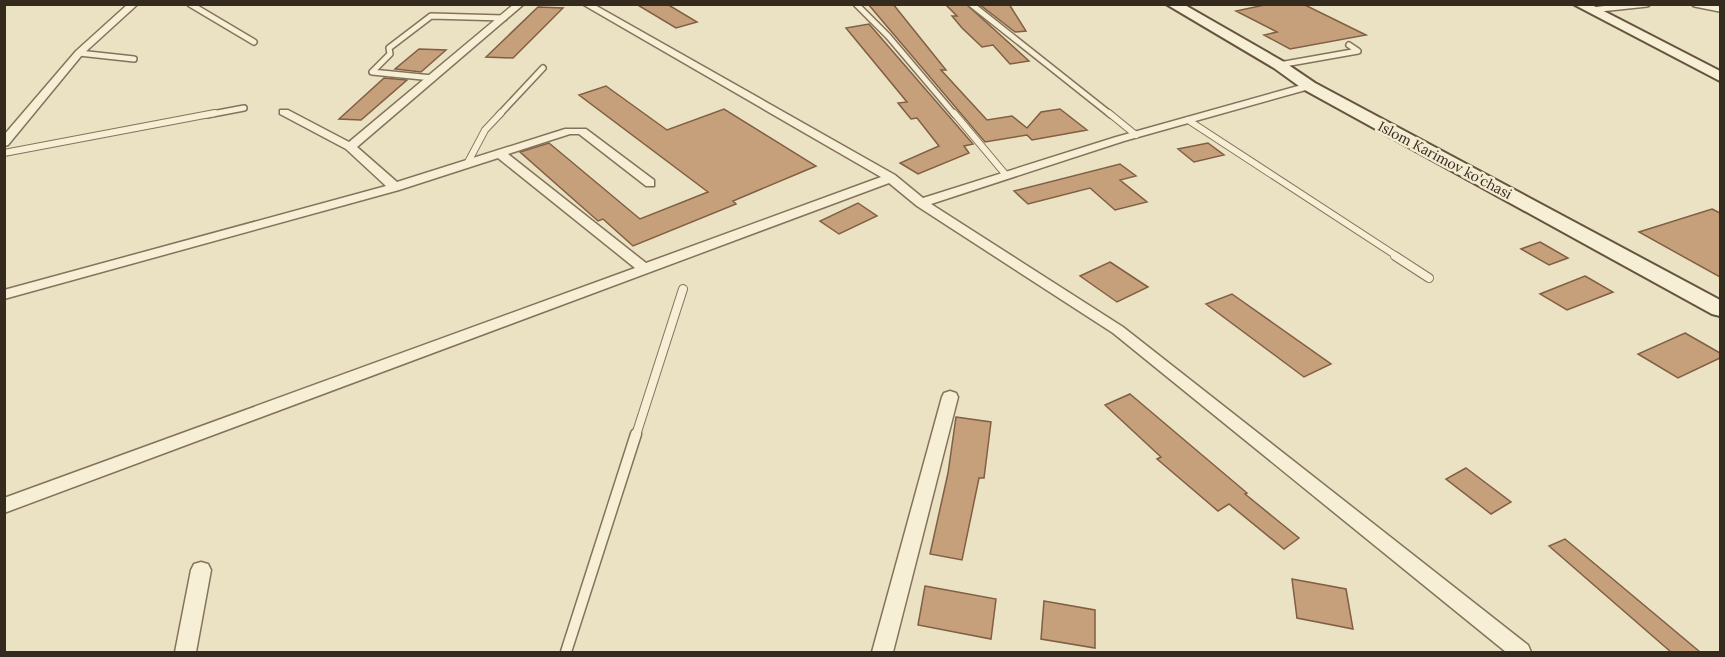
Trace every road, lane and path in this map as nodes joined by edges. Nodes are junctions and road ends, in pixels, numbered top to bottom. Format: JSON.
{"nodes":[{"id":1,"x":134,"y":4,"type":"edge"},
{"id":2,"x":190,"y":4,"type":"edge"},
{"id":3,"x":520,"y":4,"type":"edge"},
{"id":4,"x":586,"y":4,"type":"edge"},
{"id":5,"x":856,"y":4,"type":"edge"},
{"id":6,"x":971,"y":4,"type":"edge"},
{"id":7,"x":1172,"y":4,"type":"edge"},
{"id":8,"x":1647,"y":4,"type":"edge"},
{"id":9,"x":1695,"y":4,"type":"edge"},
{"id":10,"x":1584,"y":7,"type":"edge"},
{"id":11,"x":1720,"y":9,"type":"edge"},
{"id":12,"x":504,"y":18,"type":"junction"},
{"id":13,"x":254,"y":42,"type":"dead end"},
{"id":14,"x":1349,"y":45,"type":"dead end"},
{"id":15,"x":79,"y":53,"type":"junction"},
{"id":16,"x":134,"y":59,"type":"dead end"},
{"id":17,"x":1279,"y":66,"type":"junction"},
{"id":18,"x":543,"y":68,"type":"dead end"},
{"id":19,"x":1720,"y":77,"type":"edge"},
{"id":20,"x":432,"y":78,"type":"junction"},
{"id":21,"x":1309,"y":86,"type":"junction"},
{"id":22,"x":244,"y":108,"type":"dead end"},
{"id":23,"x":284,"y":112,"type":"dead end"},
{"id":24,"x":1188,"y":120,"type":"junction"},
{"id":25,"x":1136,"y":135,"type":"junction"},
{"id":26,"x":4,"y":143,"type":"edge"},
{"id":27,"x":350,"y":147,"type":"junction"},
{"id":28,"x":4,"y":153,"type":"edge"},
{"id":29,"x":499,"y":153,"type":"junction"},
{"id":30,"x":467,"y":164,"type":"junction"},
{"id":31,"x":1006,"y":176,"type":"junction"},
{"id":32,"x":891,"y":178,"type":"junction"},
{"id":33,"x":650,"y":183,"type":"dead end"},
{"id":34,"x":395,"y":187,"type":"junction"},
{"id":35,"x":921,"y":202,"type":"junction"},
{"id":36,"x":645,"y":269,"type":"junction"},
{"id":37,"x":1429,"y":278,"type":"dead end"},
{"id":38,"x":683,"y":289,"type":"dead end"},
{"id":39,"x":4,"y":295,"type":"edge"},
{"id":40,"x":1720,"y":309,"type":"edge"},
{"id":41,"x":950,"y":397,"type":"dead end"},
{"id":42,"x":4,"y":506,"type":"edge"},
{"id":43,"x":201,"y":570,"type":"dead end"},
{"id":44,"x":185,"y":652,"type":"edge"},
{"id":45,"x":566,"y":652,"type":"edge"},
{"id":46,"x":882,"y":652,"type":"edge"},
{"id":47,"x":1521,"y":652,"type":"edge"}],
"edges":[{"from":1,"to":15,"type":"street"},
{"from":2,"to":13,"type":"lane"},
{"from":3,"to":12,"type":"street"},
{"from":4,"to":32,"type":"street"},
{"from":5,"to":31,"type":"lane"},
{"from":6,"to":25,"type":"lane"},
{"from":7,"to":17,"type":"main road","name":"Islom Karimov ko'chasi"},
{"from":8,"to":10,"type":"lane"},
{"from":9,"to":11,"type":"lane"},
{"from":10,"to":19,"type":"main road"},
{"from":12,"to":20,"type":"street"},
{"from":12,"to":20,"type":"lane"},
{"from":14,"to":17,"type":"lane"},
{"from":15,"to":16,"type":"lane"},
{"from":15,"to":26,"type":"street"},
{"from":17,"to":21,"type":"main road","name":"Islom Karimov ko'chasi"},
{"from":18,"to":30,"type":"lane"},
{"from":20,"to":27,"type":"street"},
{"from":21,"to":24,"type":"street"},
{"from":21,"to":40,"type":"main road","name":"Islom Karimov ko'chasi"},
{"from":22,"to":28,"type":"lane"},
{"from":23,"to":27,"type":"street"},
{"from":24,"to":25,"type":"street"},
{"from":24,"to":37,"type":"lane"},
{"from":25,"to":31,"type":"street"},
{"from":27,"to":34,"type":"street"},
{"from":29,"to":30,"type":"street"},
{"from":29,"to":33,"type":"street"},
{"from":29,"to":36,"type":"street"},
{"from":30,"to":34,"type":"street"},
{"from":31,"to":35,"type":"street"},
{"from":32,"to":35,"type":"street"},
{"from":32,"to":36,"type":"street"},
{"from":34,"to":39,"type":"street"},
{"from":35,"to":47,"type":"street"},
{"from":36,"to":42,"type":"street"},
{"from":38,"to":45,"type":"lane"},
{"from":41,"to":46,"type":"street"},
{"from":43,"to":44,"type":"street"}]}
